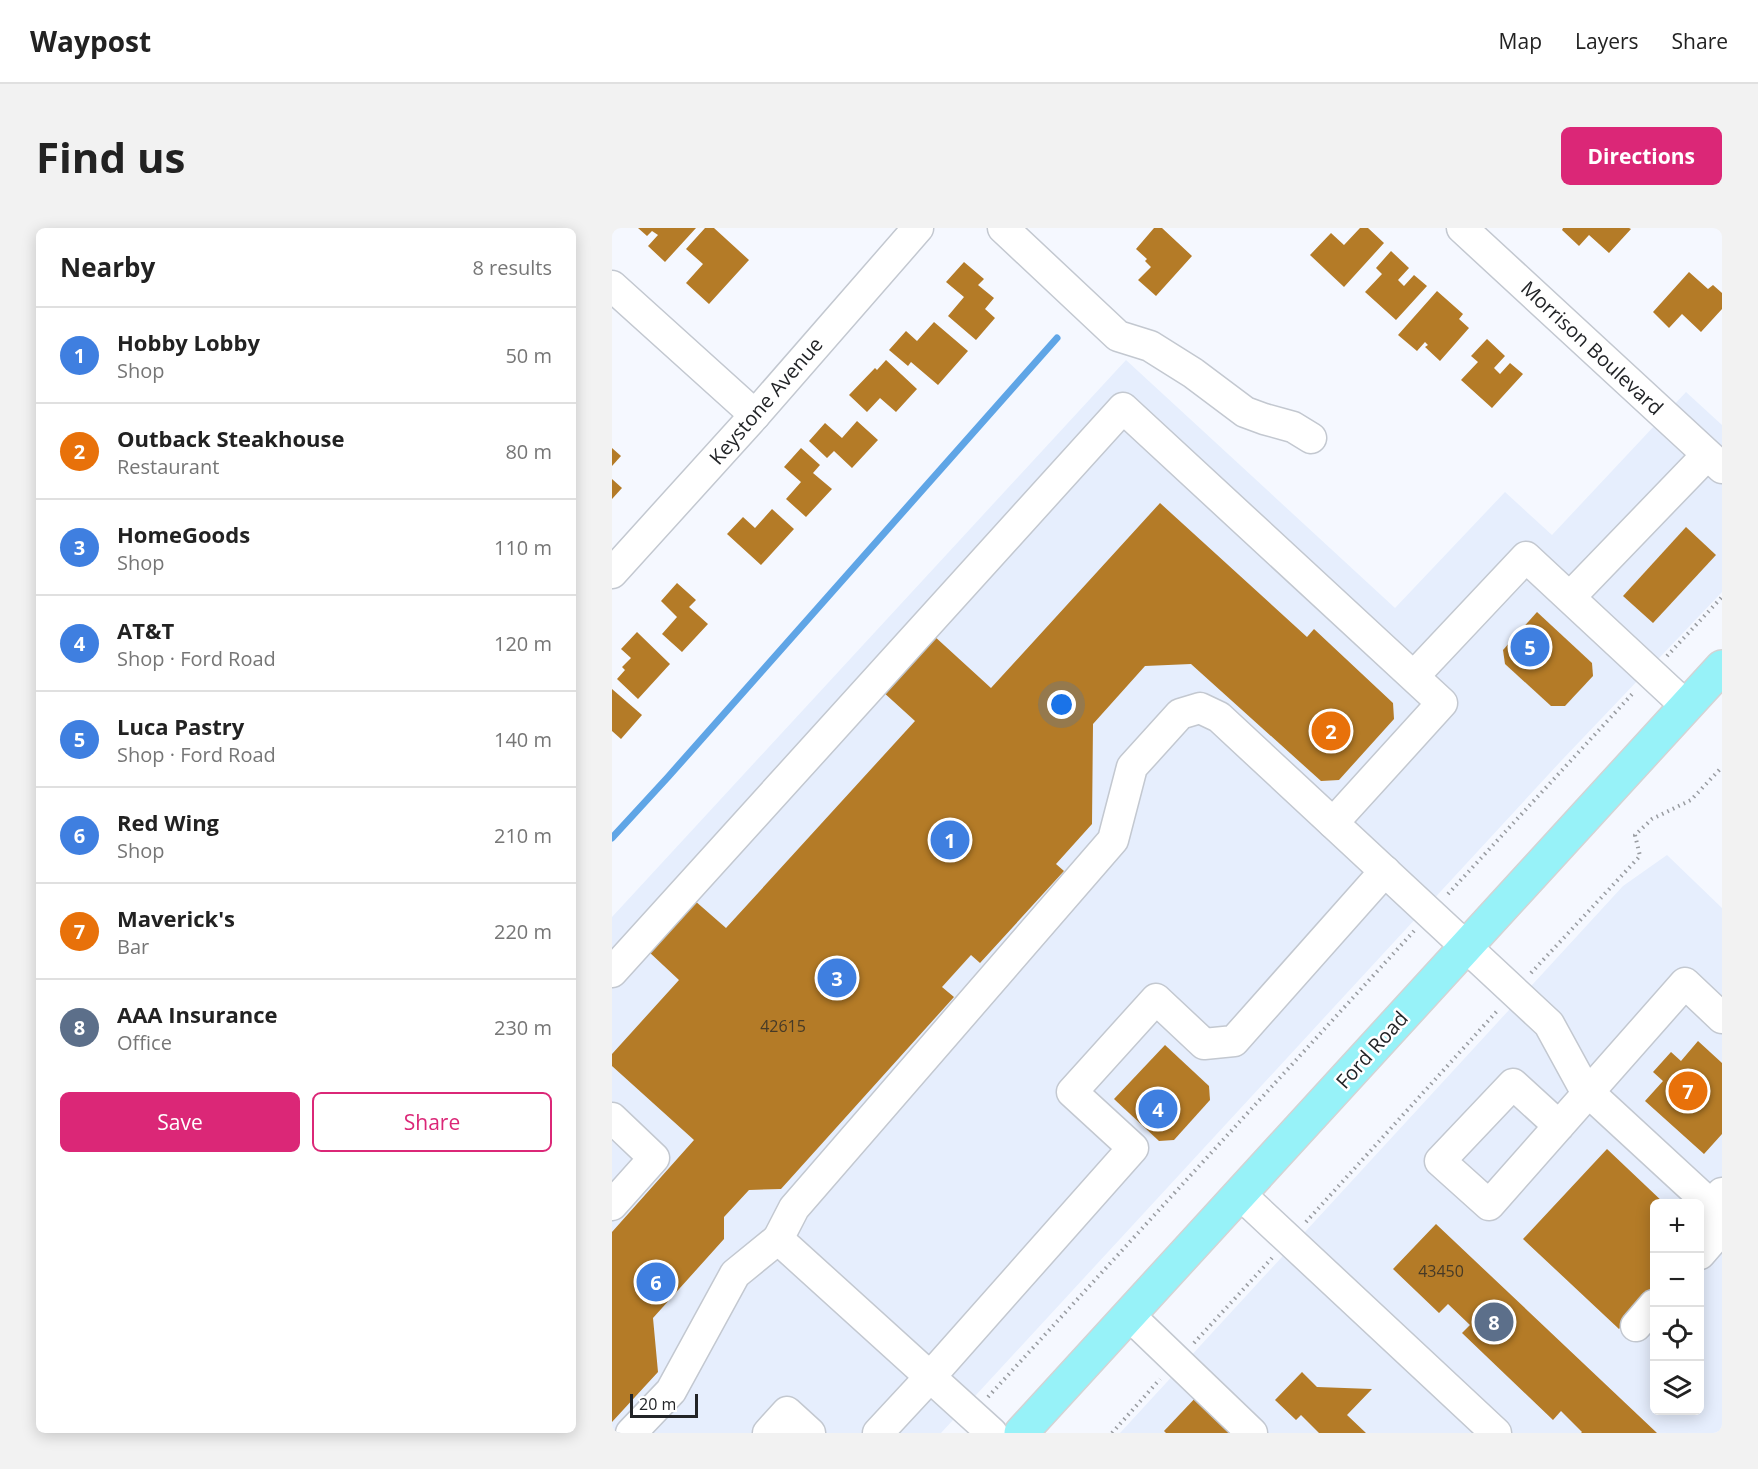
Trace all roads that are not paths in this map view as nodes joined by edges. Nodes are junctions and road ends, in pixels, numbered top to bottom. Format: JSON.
{"nodes":[{"id":1,"x":918,"y":228,"type":"edge"},
{"id":2,"x":1003,"y":228,"type":"edge"},
{"id":3,"x":1462,"y":228,"type":"edge"},
{"id":4,"x":612,"y":286,"type":"edge"},
{"id":5,"x":754,"y":415,"type":"junction"},
{"id":6,"x":1311,"y":438,"type":"dead end"},
{"id":7,"x":1715,"y":461,"type":"edge"},
{"id":8,"x":612,"y":573,"type":"edge"},
{"id":9,"x":1570,"y":597,"type":"junction"},
{"id":10,"x":1722,"y":667,"type":"edge"},
{"id":11,"x":1414,"y":676,"type":"junction"},
{"id":12,"x":1686,"y":706,"type":"junction"},
{"id":13,"x":1333,"y":823,"type":"junction"},
{"id":14,"x":1385,"y":871,"type":"junction"},
{"id":15,"x":1466,"y":947,"type":"junction"},
{"id":16,"x":612,"y":972,"type":"edge"},
{"id":17,"x":1722,"y":1018,"type":"edge"},
{"id":18,"x":1588,"y":1092,"type":"junction"},
{"id":19,"x":612,"y":1118,"type":"edge"},
{"id":20,"x":1559,"y":1126,"type":"dead end"},
{"id":21,"x":1240,"y":1194,"type":"junction"},
{"id":22,"x":1717,"y":1199,"type":"edge"},
{"id":23,"x":612,"y":1206,"type":"edge"},
{"id":24,"x":778,"y":1239,"type":"junction"},
{"id":25,"x":1701,"y":1253,"type":"edge"},
{"id":26,"x":1129,"y":1315,"type":"junction"},
{"id":27,"x":930,"y":1377,"type":"junction"},
{"id":28,"x":1006,"y":1429,"type":"edge"},
{"id":29,"x":631,"y":1433,"type":"edge"},
{"id":30,"x":768,"y":1433,"type":"edge"},
{"id":31,"x":810,"y":1433,"type":"edge"},
{"id":32,"x":878,"y":1433,"type":"edge"},
{"id":33,"x":1252,"y":1433,"type":"edge"},
{"id":34,"x":1496,"y":1433,"type":"edge"}],
"edges":[{"from":1,"to":5,"type":"street","name":"Keystone Avenue"},
{"from":2,"to":6,"type":"street"},
{"from":3,"to":7,"type":"street","name":"Morrison Boulevard"},
{"from":4,"to":5,"type":"street"},
{"from":5,"to":8,"type":"street","name":"Keystone Avenue"},
{"from":7,"to":9,"type":"street"},
{"from":9,"to":11,"type":"street"},
{"from":9,"to":12,"type":"street"},
{"from":10,"to":12,"type":"main road","name":"Ford Road"},
{"from":11,"to":13,"type":"street"},
{"from":11,"to":16,"type":"street"},
{"from":12,"to":15,"type":"main road","name":"Ford Road"},
{"from":13,"to":14,"type":"street"},
{"from":13,"to":24,"type":"street"},
{"from":14,"to":15,"type":"street"},
{"from":14,"to":27,"type":"street"},
{"from":15,"to":18,"type":"street"},
{"from":15,"to":21,"type":"main road","name":"Ford Road"},
{"from":17,"to":18,"type":"street"},
{"from":18,"to":20,"type":"street"},
{"from":18,"to":22,"type":"street"},
{"from":19,"to":23,"type":"street"},
{"from":21,"to":26,"type":"main road","name":"Ford Road"},
{"from":21,"to":34,"type":"street"},
{"from":22,"to":25,"type":"street"},
{"from":24,"to":27,"type":"street"},
{"from":24,"to":29,"type":"street"},
{"from":26,"to":28,"type":"main road","name":"Ford Road"},
{"from":26,"to":33,"type":"street"},
{"from":27,"to":28,"type":"street"},
{"from":27,"to":32,"type":"street"},
{"from":30,"to":31,"type":"street"}]}
